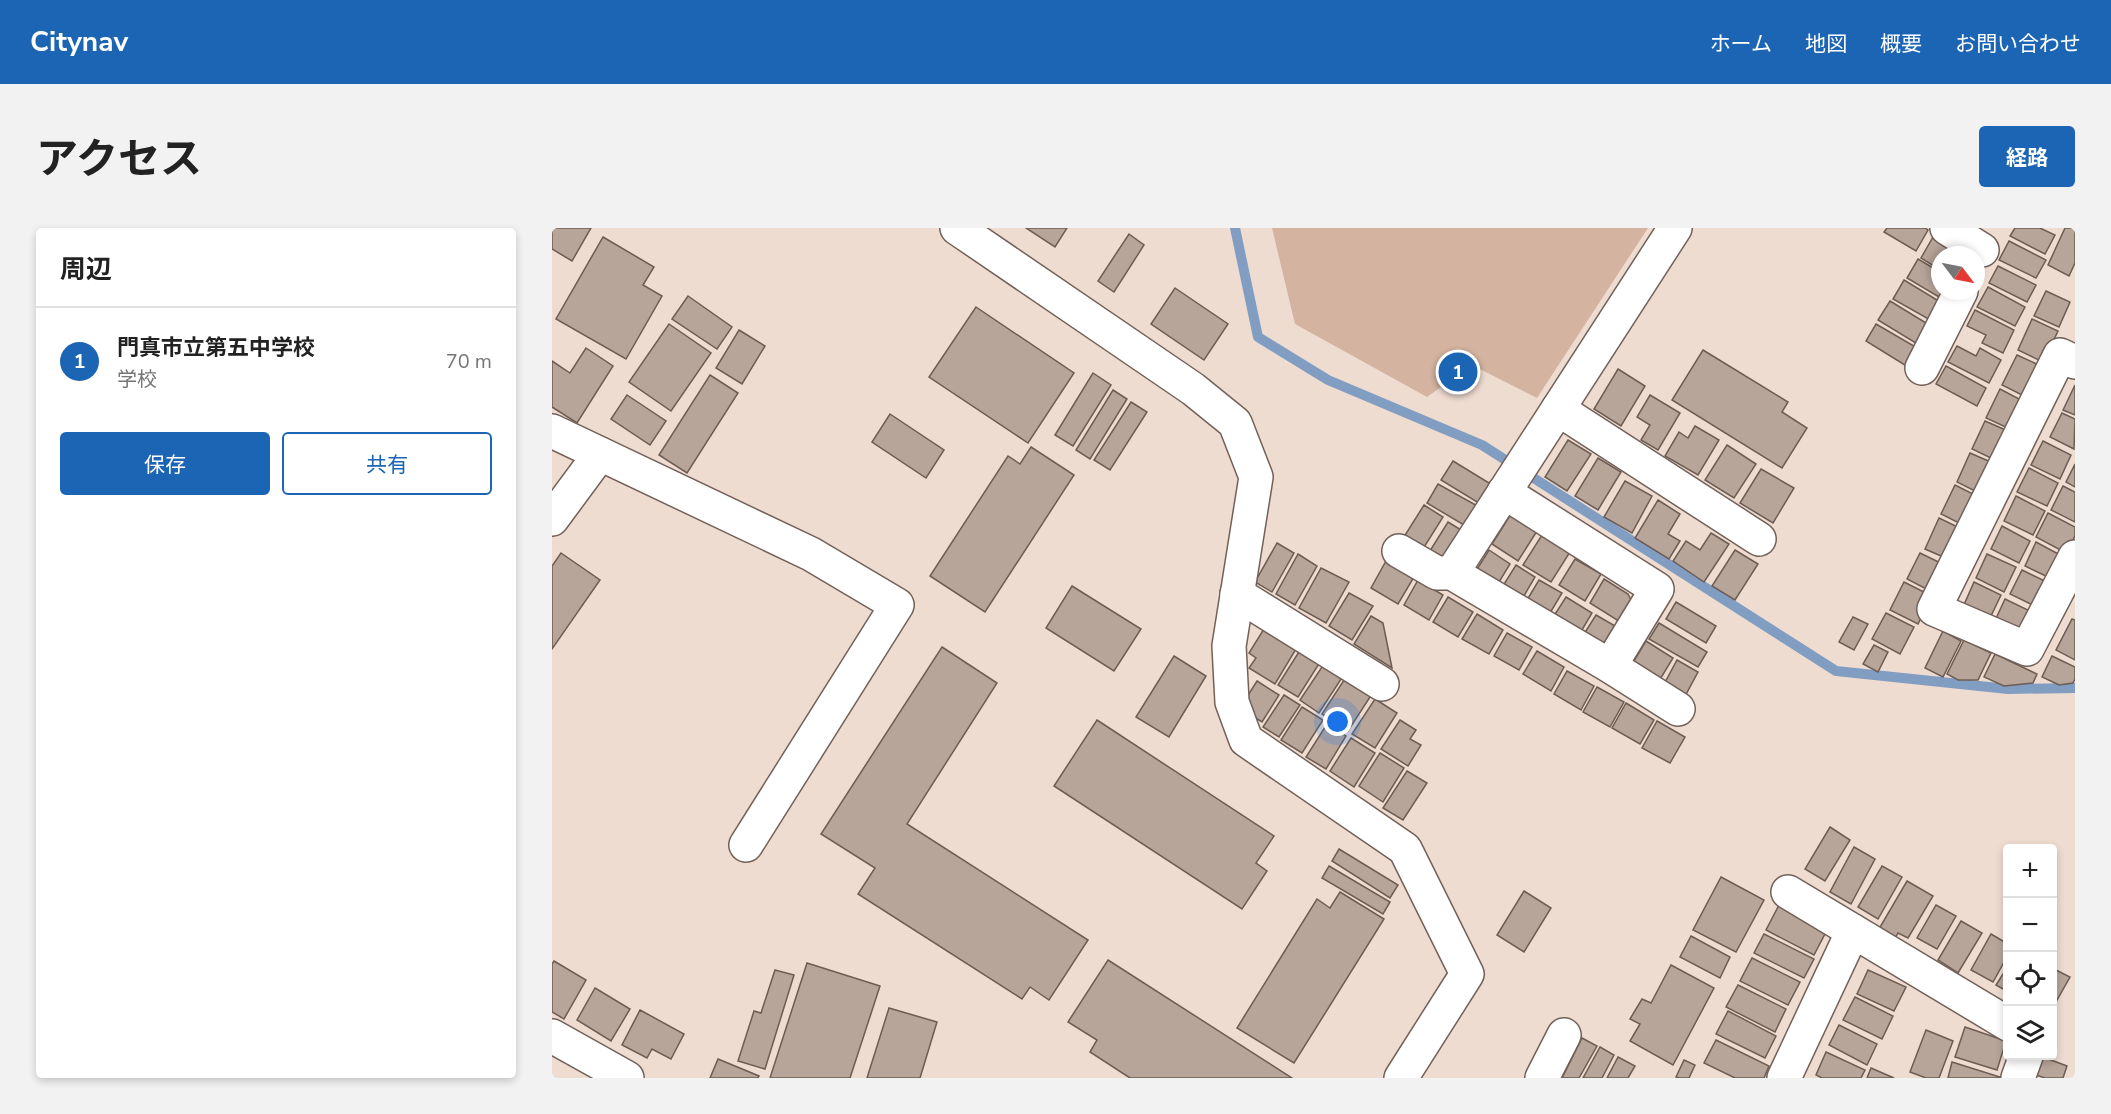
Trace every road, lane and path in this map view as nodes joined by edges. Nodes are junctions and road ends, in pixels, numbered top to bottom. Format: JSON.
{"nodes":[{"id":1,"x":957,"y":228,"type":"edge"},
{"id":2,"x":1675,"y":228,"type":"edge"},
{"id":3,"x":1947,"y":228,"type":"edge"},
{"id":4,"x":1984,"y":246,"type":"edge"},
{"id":5,"x":1956,"y":300,"type":"edge"},
{"id":6,"x":2075,"y":362,"type":"edge"},
{"id":7,"x":1922,"y":368,"type":"dead end"},
{"id":8,"x":1558,"y":409,"type":"junction"},
{"id":9,"x":552,"y":431,"type":"edge"},
{"id":10,"x":600,"y":454,"type":"junction"},
{"id":11,"x":1513,"y":478,"type":"junction"},
{"id":12,"x":552,"y":519,"type":"edge"},
{"id":13,"x":1759,"y":539,"type":"dead end"},
{"id":14,"x":1399,"y":551,"type":"dead end"},
{"id":15,"x":2075,"y":557,"type":"edge"},
{"id":16,"x":1452,"y":573,"type":"junction"},
{"id":17,"x":1237,"y":594,"type":"junction"},
{"id":18,"x":1610,"y":666,"type":"junction"},
{"id":19,"x":1382,"y":684,"type":"dead end"},
{"id":20,"x":1678,"y":709,"type":"dead end"},
{"id":21,"x":746,"y":845,"type":"dead end"},
{"id":22,"x":1788,"y":892,"type":"dead end"},
{"id":23,"x":1853,"y":931,"type":"junction"},
{"id":24,"x":2003,"y":1022,"type":"edge"},
{"id":25,"x":1564,"y":1035,"type":"dead end"},
{"id":26,"x":552,"y":1036,"type":"edge"},
{"id":27,"x":2025,"y":1060,"type":"edge"},
{"id":28,"x":627,"y":1078,"type":"edge"},
{"id":29,"x":1401,"y":1078,"type":"edge"},
{"id":30,"x":1542,"y":1078,"type":"edge"},
{"id":31,"x":1784,"y":1078,"type":"edge"},
{"id":32,"x":2018,"y":1078,"type":"edge"}],
"edges":[{"from":1,"to":17,"type":"street"},
{"from":2,"to":8,"type":"street"},
{"from":3,"to":4,"type":"street"},
{"from":5,"to":7,"type":"street"},
{"from":6,"to":15,"type":"street"},
{"from":8,"to":11,"type":"street"},
{"from":8,"to":13,"type":"street"},
{"from":9,"to":10,"type":"street"},
{"from":10,"to":12,"type":"street"},
{"from":10,"to":21,"type":"street"},
{"from":11,"to":16,"type":"street"},
{"from":11,"to":18,"type":"street"},
{"from":14,"to":16,"type":"street"},
{"from":16,"to":18,"type":"street"},
{"from":17,"to":19,"type":"street"},
{"from":17,"to":29,"type":"street"},
{"from":18,"to":20,"type":"street"},
{"from":22,"to":23,"type":"street"},
{"from":23,"to":24,"type":"street"},
{"from":23,"to":31,"type":"street"},
{"from":25,"to":30,"type":"street"},
{"from":26,"to":28,"type":"street"},
{"from":27,"to":32,"type":"street"}]}
